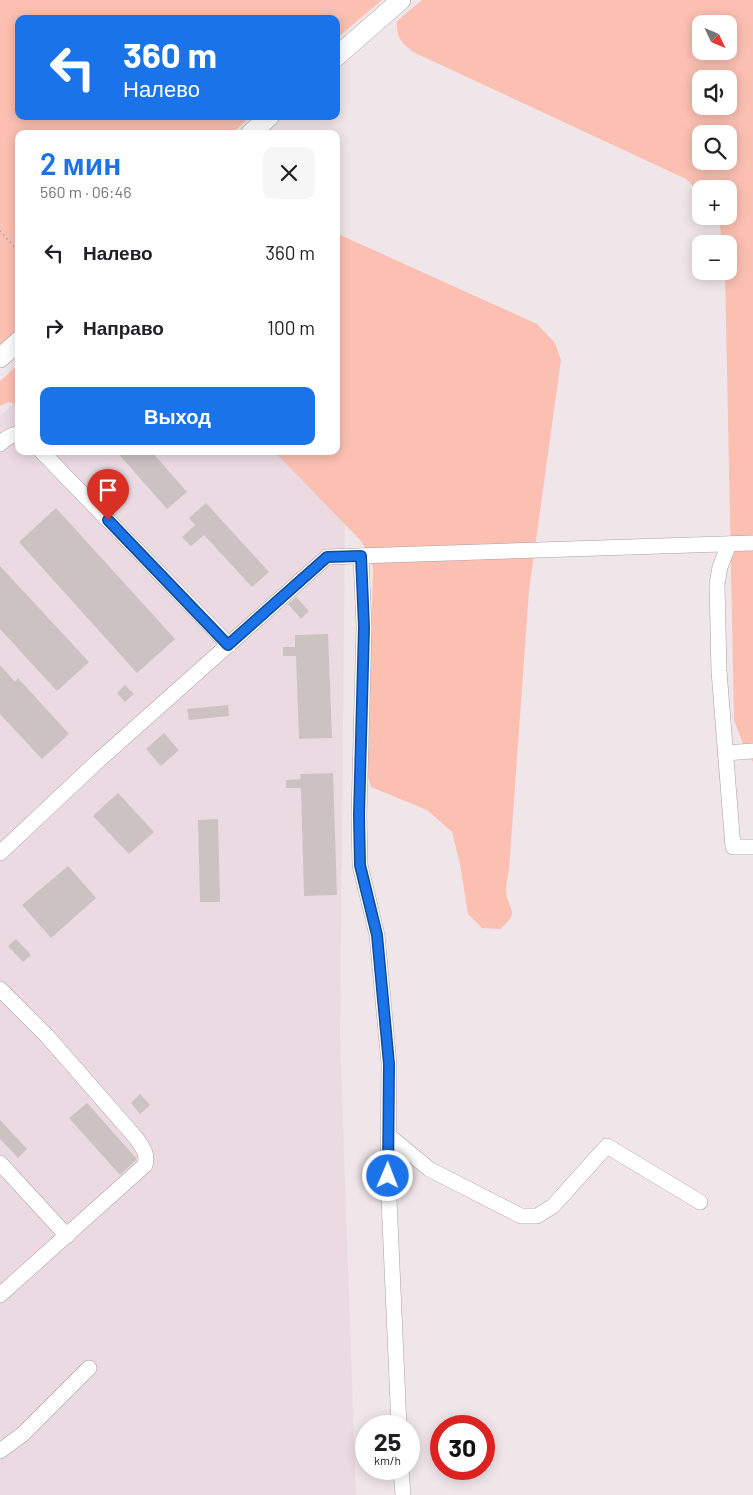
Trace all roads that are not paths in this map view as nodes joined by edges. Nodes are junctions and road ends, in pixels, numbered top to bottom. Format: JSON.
{"nodes":[{"id":1,"x":401,"y":0,"type":"edge"},
{"id":2,"x":340,"y":53,"type":"edge"},
{"id":3,"x":266,"y":120,"type":"edge"},
{"id":4,"x":254,"y":130,"type":"edge"},
{"id":5,"x":15,"y":345,"type":"edge"},
{"id":6,"x":0,"y":358,"type":"edge"},
{"id":7,"x":15,"y":434,"type":"edge"},
{"id":8,"x":0,"y":444,"type":"edge"},
{"id":9,"x":45,"y":455,"type":"edge"},
{"id":10,"x":753,"y":542,"type":"edge"},
{"id":11,"x":729,"y":544,"type":"junction"},
{"id":12,"x":361,"y":556,"type":"junction"},
{"id":13,"x":228,"y":645,"type":"junction"},
{"id":14,"x":753,"y":752,"type":"edge"},
{"id":15,"x":725,"y":753,"type":"junction"},
{"id":16,"x":753,"y":847,"type":"edge"},
{"id":17,"x":0,"y":853,"type":"edge"},
{"id":18,"x":0,"y":989,"type":"edge"},
{"id":19,"x":388,"y":1135,"type":"junction"},
{"id":20,"x":0,"y":1163,"type":"edge"},
{"id":21,"x":700,"y":1202,"type":"dead end"},
{"id":22,"x":67,"y":1236,"type":"junction"},
{"id":23,"x":0,"y":1296,"type":"edge"},
{"id":24,"x":89,"y":1368,"type":"dead end"},
{"id":25,"x":399,"y":1415,"type":"edge"},
{"id":26,"x":0,"y":1451,"type":"edge"},
{"id":27,"x":402,"y":1480,"type":"edge"},
{"id":28,"x":403,"y":1495,"type":"edge"}],
"edges":[{"from":1,"to":2,"type":"main road"},
{"from":3,"to":4,"type":"main road"},
{"from":5,"to":6,"type":"main road"},
{"from":7,"to":8,"type":"street"},
{"from":9,"to":13,"type":"street"},
{"from":10,"to":11,"type":"street"},
{"from":11,"to":12,"type":"street"},
{"from":11,"to":15,"type":"street"},
{"from":12,"to":13,"type":"street"},
{"from":12,"to":19,"type":"street"},
{"from":13,"to":17,"type":"street"},
{"from":14,"to":15,"type":"street"},
{"from":15,"to":16,"type":"street"},
{"from":18,"to":22,"type":"street"},
{"from":19,"to":21,"type":"street"},
{"from":19,"to":25,"type":"street"},
{"from":20,"to":22,"type":"street"},
{"from":22,"to":23,"type":"street"},
{"from":24,"to":26,"type":"street"},
{"from":27,"to":28,"type":"street"}]}
